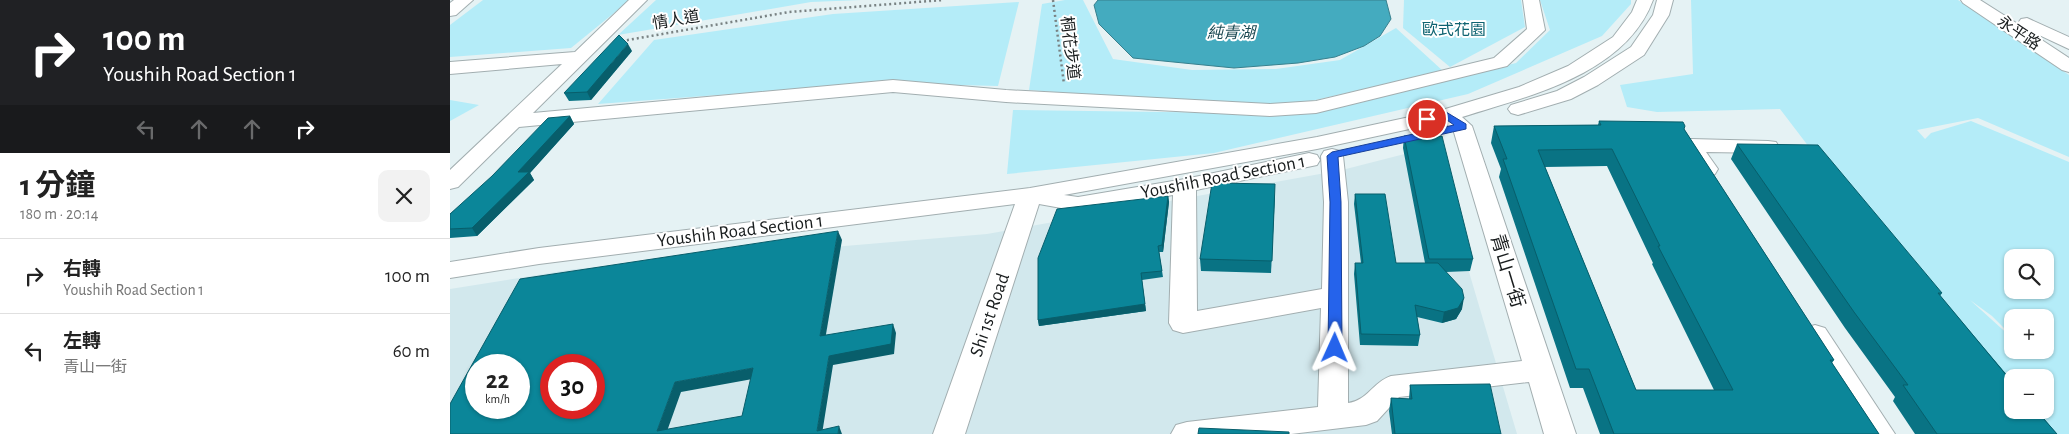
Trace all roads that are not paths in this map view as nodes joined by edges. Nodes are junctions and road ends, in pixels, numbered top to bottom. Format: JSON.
{"nodes":[{"id":1,"x":465,"y":0,"type":"edge"},
{"id":2,"x":639,"y":0,"type":"edge"},
{"id":3,"x":1531,"y":0,"type":"edge"},
{"id":4,"x":1645,"y":0,"type":"edge"},
{"id":5,"x":1665,"y":0,"type":"edge"},
{"id":6,"x":1981,"y":2,"type":"edge"},
{"id":7,"x":450,"y":11,"type":"edge"},
{"id":8,"x":2069,"y":44,"type":"edge"},
{"id":9,"x":586,"y":52,"type":"junction"},
{"id":10,"x":2069,"y":66,"type":"edge"},
{"id":11,"x":450,"y":68,"type":"edge"},
{"id":12,"x":513,"y":121,"type":"junction"},
{"id":13,"x":1454,"y":121,"type":"junction"},
{"id":14,"x":1782,"y":147,"type":"edge"},
{"id":15,"x":1332,"y":156,"type":"junction"},
{"id":16,"x":450,"y":182,"type":"edge"},
{"id":17,"x":1185,"y":186,"type":"junction"},
{"id":18,"x":1718,"y":186,"type":"edge"},
{"id":19,"x":1030,"y":196,"type":"junction"},
{"id":20,"x":450,"y":270,"type":"edge"},
{"id":21,"x":1336,"y":296,"type":"junction"},
{"id":22,"x":1804,"y":318,"type":"edge"},
{"id":23,"x":1538,"y":370,"type":"junction"},
{"id":24,"x":1334,"y":417,"type":"junction"},
{"id":25,"x":949,"y":434,"type":"edge"},
{"id":26,"x":1187,"y":434,"type":"edge"},
{"id":27,"x":1560,"y":434,"type":"edge"},
{"id":28,"x":1879,"y":434,"type":"edge"}],
"edges":[{"from":1,"to":7,"type":"street"},
{"from":2,"to":9,"type":"street"},
{"from":3,"to":12,"type":"street"},
{"from":4,"to":13,"type":"street","name":"Youshih Road Section 1"},
{"from":5,"to":13,"type":"street","name":"Youshih Road Section 1"},
{"from":6,"to":8,"type":"street","name":"永平路"},
{"from":6,"to":10,"type":"street","name":"永平路"},
{"from":9,"to":11,"type":"street"},
{"from":9,"to":12,"type":"street"},
{"from":12,"to":16,"type":"lane"},
{"from":13,"to":15,"type":"street","name":"Youshih Road Section 1"},
{"from":13,"to":19,"type":"street","name":"Youshih Road Section 1"},
{"from":13,"to":23,"type":"street","name":"青山一街"},
{"from":14,"to":18,"type":"street"},
{"from":15,"to":17,"type":"street","name":"Youshih Road Section 1"},
{"from":15,"to":21,"type":"street"},
{"from":17,"to":19,"type":"street","name":"Youshih Road Section 1"},
{"from":17,"to":21,"type":"street"},
{"from":19,"to":20,"type":"street","name":"Youshih Road Section 1"},
{"from":19,"to":25,"type":"street","name":"Shi 1st Road"},
{"from":21,"to":24,"type":"street"},
{"from":22,"to":28,"type":"street"},
{"from":23,"to":24,"type":"street"},
{"from":23,"to":27,"type":"street","name":"青山一街"},
{"from":24,"to":26,"type":"street"}]}
